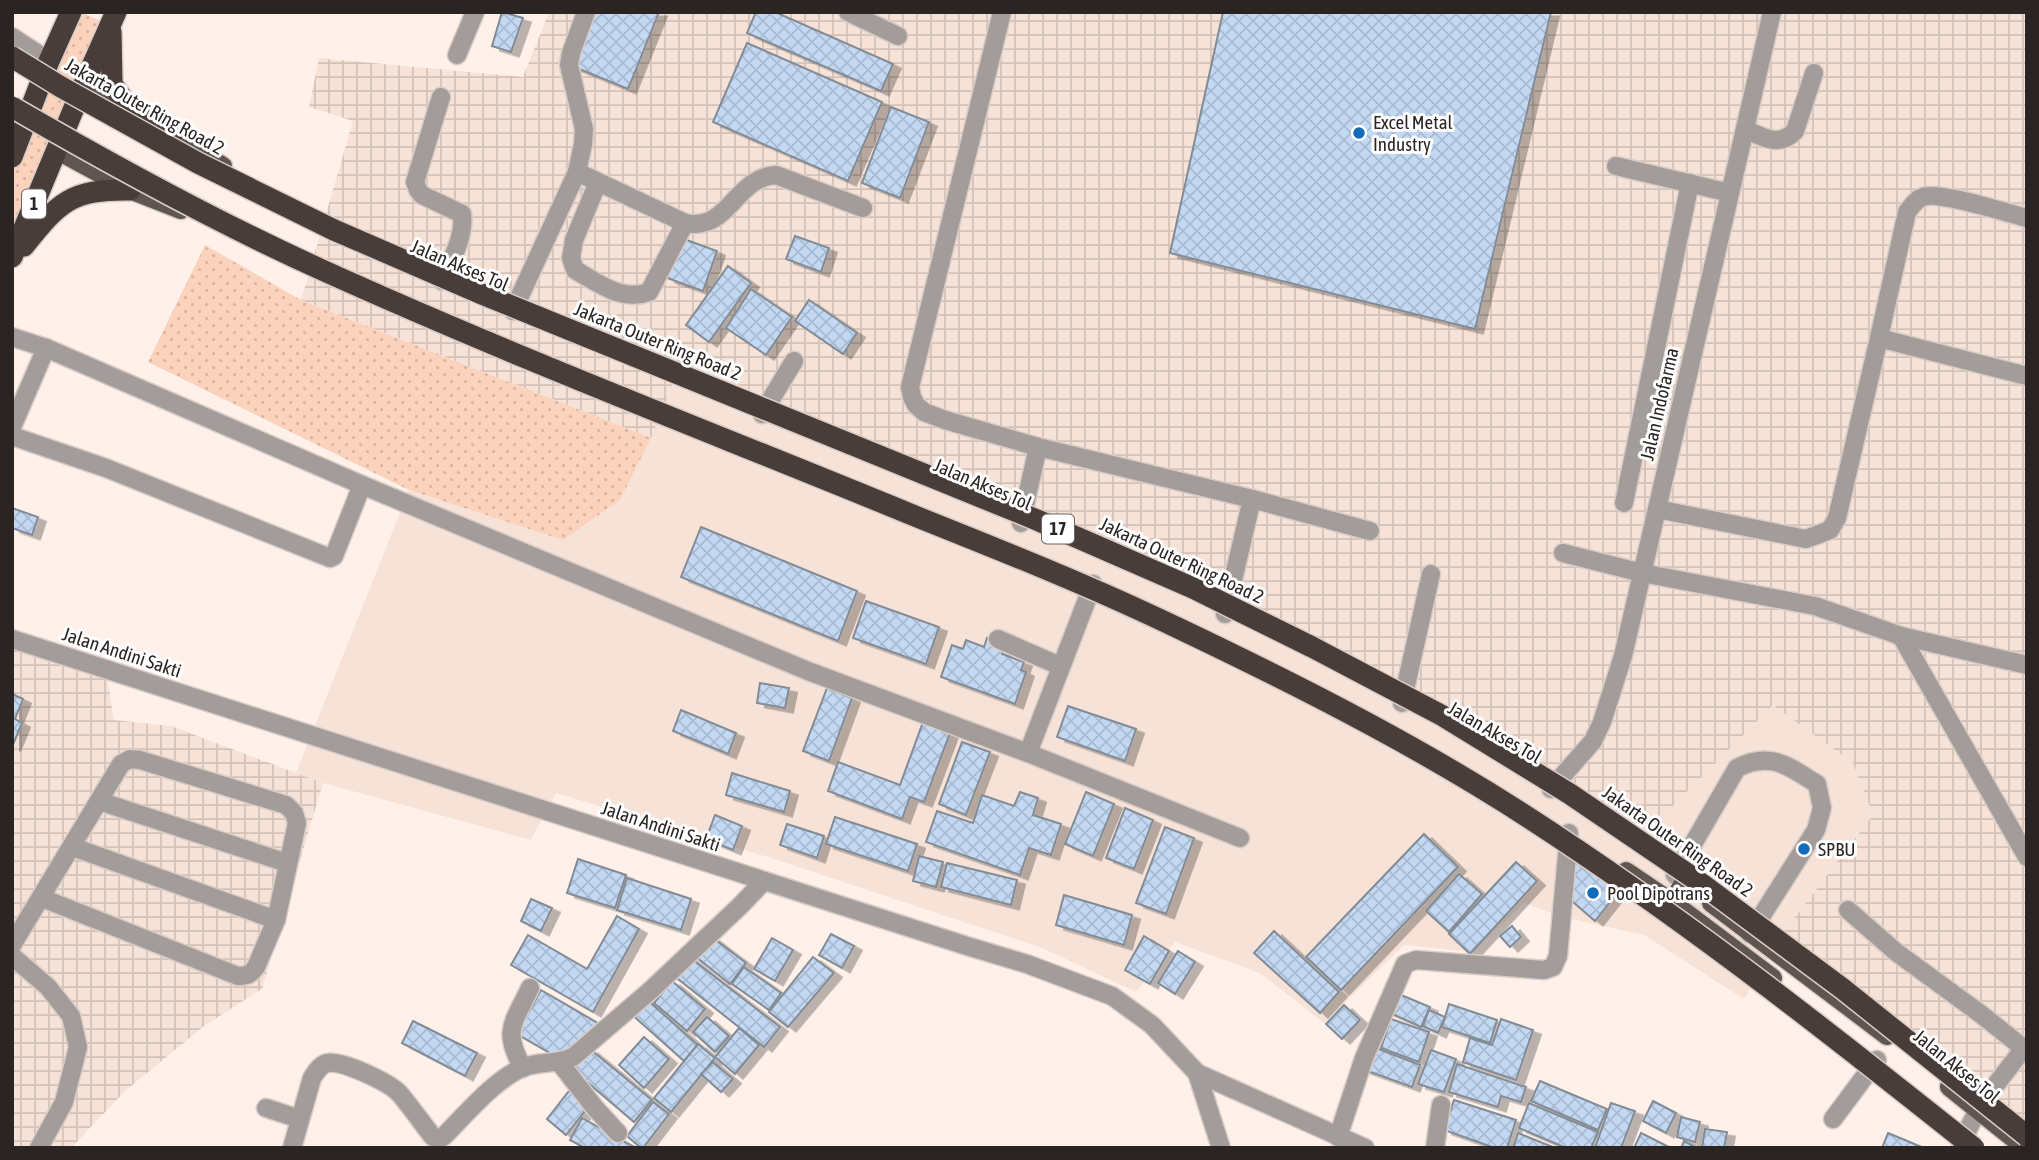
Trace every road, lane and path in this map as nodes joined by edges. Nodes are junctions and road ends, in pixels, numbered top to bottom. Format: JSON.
{"nodes":[{"id":1,"x":71,"y":12,"type":"edge"},
{"id":2,"x":475,"y":12,"type":"edge"},
{"id":3,"x":586,"y":12,"type":"edge"},
{"id":4,"x":848,"y":12,"type":"edge"},
{"id":5,"x":1002,"y":12,"type":"edge"},
{"id":6,"x":1772,"y":12,"type":"edge"},
{"id":7,"x":114,"y":19,"type":"edge"},
{"id":8,"x":898,"y":36,"type":"dead end"},
{"id":9,"x":12,"y":37,"type":"edge"},
{"id":10,"x":457,"y":55,"type":"dead end"},
{"id":11,"x":12,"y":57,"type":"edge"},
{"id":12,"x":49,"y":61,"type":"junction"},
{"id":13,"x":1814,"y":73,"type":"dead end"},
{"id":14,"x":84,"y":84,"type":"junction"},
{"id":15,"x":441,"y":97,"type":"dead end"},
{"id":16,"x":22,"y":108,"type":"edge"},
{"id":17,"x":1745,"y":129,"type":"junction"},
{"id":18,"x":172,"y":134,"type":"junction"},
{"id":19,"x":16,"y":147,"type":"edge"},
{"id":20,"x":56,"y":150,"type":"junction"},
{"id":21,"x":1616,"y":166,"type":"dead end"},
{"id":22,"x":577,"y":173,"type":"junction"},
{"id":23,"x":598,"y":182,"type":"junction"},
{"id":24,"x":1690,"y":183,"type":"junction"},
{"id":25,"x":130,"y":190,"type":"junction"},
{"id":26,"x":1730,"y":193,"type":"junction"},
{"id":27,"x":863,"y":208,"type":"dead end"},
{"id":28,"x":2027,"y":218,"type":"edge"},
{"id":29,"x":685,"y":223,"type":"junction"},
{"id":30,"x":12,"y":259,"type":"edge"},
{"id":31,"x":442,"y":281,"type":"junction"},
{"id":32,"x":513,"y":311,"type":"junction"},
{"id":33,"x":12,"y":337,"type":"edge"},
{"id":34,"x":1879,"y":338,"type":"junction"},
{"id":35,"x":46,"y":348,"type":"junction"},
{"id":36,"x":794,"y":361,"type":"dead end"},
{"id":37,"x":2027,"y":376,"type":"edge"},
{"id":38,"x":762,"y":414,"type":"junction"},
{"id":39,"x":12,"y":427,"type":"edge"},
{"id":40,"x":12,"y":436,"type":"edge"},
{"id":41,"x":1038,"y":447,"type":"junction"},
{"id":42,"x":362,"y":485,"type":"junction"},
{"id":43,"x":1252,"y":499,"type":"junction"},
{"id":44,"x":1624,"y":503,"type":"dead end"},
{"id":45,"x":1657,"y":509,"type":"junction"},
{"id":46,"x":1021,"y":523,"type":"junction"},
{"id":47,"x":1370,"y":531,"type":"dead end"},
{"id":48,"x":1563,"y":552,"type":"dead end"},
{"id":49,"x":1642,"y":573,"type":"junction"},
{"id":50,"x":1431,"y":574,"type":"dead end"},
{"id":51,"x":1093,"y":584,"type":"junction"},
{"id":52,"x":1225,"y":614,"type":"junction"},
{"id":53,"x":1901,"y":636,"type":"junction"},
{"id":54,"x":12,"y":639,"type":"edge"},
{"id":55,"x":998,"y":639,"type":"dead end"},
{"id":56,"x":2027,"y":665,"type":"edge"},
{"id":57,"x":1060,"y":666,"type":"junction"},
{"id":58,"x":1402,"y":703,"type":"junction"},
{"id":59,"x":1028,"y":752,"type":"junction"},
{"id":60,"x":1551,"y":789,"type":"junction"},
{"id":61,"x":99,"y":801,"type":"junction"},
{"id":62,"x":1569,"y":832,"type":"junction"},
{"id":63,"x":1240,"y":838,"type":"dead end"},
{"id":64,"x":73,"y":847,"type":"junction"},
{"id":65,"x":2024,"y":850,"type":"edge"},
{"id":66,"x":288,"y":863,"type":"junction"},
{"id":67,"x":1680,"y":878,"type":"junction"},
{"id":68,"x":756,"y":889,"type":"junction"},
{"id":69,"x":42,"y":898,"type":"junction"},
{"id":70,"x":1672,"y":902,"type":"junction"},
{"id":71,"x":1848,"y":910,"type":"dead end"},
{"id":72,"x":276,"y":920,"type":"junction"},
{"id":73,"x":1750,"y":934,"type":"junction"},
{"id":74,"x":12,"y":945,"type":"edge"},
{"id":75,"x":12,"y":956,"type":"edge"},
{"id":76,"x":530,"y":988,"type":"dead end"},
{"id":77,"x":2025,"y":1049,"type":"edge"},
{"id":78,"x":1877,"y":1060,"type":"junction"},
{"id":79,"x":561,"y":1063,"type":"junction"},
{"id":80,"x":523,"y":1068,"type":"junction"},
{"id":81,"x":1197,"y":1073,"type":"junction"},
{"id":82,"x":1441,"y":1105,"type":"dead end"},
{"id":83,"x":266,"y":1108,"type":"dead end"},
{"id":84,"x":1979,"y":1111,"type":"junction"},
{"id":85,"x":300,"y":1119,"type":"junction"},
{"id":86,"x":1833,"y":1119,"type":"dead end"},
{"id":87,"x":618,"y":1133,"type":"dead end"},
{"id":88,"x":2027,"y":1136,"type":"edge"},
{"id":89,"x":1338,"y":1138,"type":"junction"},
{"id":90,"x":1967,"y":1142,"type":"edge"},
{"id":91,"x":39,"y":1148,"type":"edge"},
{"id":92,"x":292,"y":1148,"type":"edge"},
{"id":93,"x":1221,"y":1148,"type":"edge"},
{"id":94,"x":1365,"y":1148,"type":"edge"},
{"id":95,"x":1435,"y":1148,"type":"edge"},
{"id":96,"x":1987,"y":1148,"type":"edge"},
{"id":97,"x":2025,"y":1148,"type":"edge"}],
"edges":[{"from":1,"to":12,"type":"highway"},
{"from":2,"to":10,"type":"street"},
{"from":3,"to":22,"type":"street"},
{"from":4,"to":8,"type":"street"},
{"from":5,"to":41,"type":"street"},
{"from":6,"to":17,"type":"street","name":"Jalan Indofarma"},
{"from":7,"to":14,"type":"highway","number":"1"},
{"from":7,"to":18,"type":"highway"},
{"from":9,"to":12,"type":"street"},
{"from":11,"to":88,"type":"highway","name":"Jakarta Outer Ring Road 2","number":"17","bridge":true},
{"from":12,"to":16,"type":"highway"},
{"from":13,"to":17,"type":"street"},
{"from":14,"to":16,"type":"highway"},
{"from":14,"to":18,"type":"main road","name":"Jalan Akses Tol"},
{"from":14,"to":20,"type":"highway","number":"1"},
{"from":15,"to":31,"type":"street"},
{"from":16,"to":19,"type":"highway"},
{"from":16,"to":90,"type":"highway","number":"17","bridge":true},
{"from":17,"to":26,"type":"street","name":"Jalan Indofarma"},
{"from":18,"to":31,"type":"main road","name":"Jalan Akses Tol"},
{"from":20,"to":25,"type":"main road"},
{"from":20,"to":30,"type":"highway","number":"1"},
{"from":21,"to":24,"type":"street"},
{"from":22,"to":23,"type":"street"},
{"from":22,"to":32,"type":"street"},
{"from":23,"to":29,"type":"street"},
{"from":23,"to":29,"type":"street"},
{"from":24,"to":26,"type":"street"},
{"from":24,"to":44,"type":"street"},
{"from":25,"to":30,"type":"highway"},
{"from":25,"to":51,"type":"main road"},
{"from":26,"to":45,"type":"street","name":"Jalan Indofarma"},
{"from":27,"to":29,"type":"street"},
{"from":28,"to":34,"type":"street"},
{"from":31,"to":32,"type":"main road","name":"Jalan Akses Tol"},
{"from":32,"to":38,"type":"main road","name":"Jalan Akses Tol"},
{"from":33,"to":35,"type":"street"},
{"from":34,"to":37,"type":"street"},
{"from":34,"to":45,"type":"street"},
{"from":35,"to":39,"type":"street"},
{"from":35,"to":42,"type":"street"},
{"from":36,"to":38,"type":"street"},
{"from":38,"to":46,"type":"main road","name":"Jalan Akses Tol"},
{"from":40,"to":42,"type":"street"},
{"from":41,"to":43,"type":"street"},
{"from":41,"to":46,"type":"street"},
{"from":42,"to":59,"type":"street"},
{"from":43,"to":47,"type":"street"},
{"from":43,"to":52,"type":"street"},
{"from":45,"to":49,"type":"street","name":"Jalan Indofarma"},
{"from":46,"to":52,"type":"main road","name":"Jalan Akses Tol"},
{"from":48,"to":49,"type":"street"},
{"from":49,"to":53,"type":"street"},
{"from":49,"to":60,"type":"street","name":"Jalan Indofarma"},
{"from":50,"to":58,"type":"street"},
{"from":51,"to":57,"type":"street"},
{"from":51,"to":62,"type":"main road"},
{"from":52,"to":58,"type":"main road","name":"Jalan Akses Tol"},
{"from":53,"to":56,"type":"street"},
{"from":53,"to":65,"type":"street"},
{"from":54,"to":68,"type":"street","name":"Jalan Andini Sakti"},
{"from":55,"to":57,"type":"street"},
{"from":57,"to":59,"type":"street"},
{"from":58,"to":60,"type":"main road","name":"Jalan Akses Tol"},
{"from":59,"to":63,"type":"street"},
{"from":60,"to":67,"type":"main road","name":"Jalan Akses Tol"},
{"from":61,"to":64,"type":"street"},
{"from":61,"to":66,"type":"street"},
{"from":61,"to":66,"type":"street"},
{"from":62,"to":70,"type":"main road"},
{"from":62,"to":89,"type":"street"},
{"from":64,"to":69,"type":"street"},
{"from":64,"to":72,"type":"street"},
{"from":66,"to":72,"type":"street"},
{"from":67,"to":70,"type":"main road"},
{"from":67,"to":73,"type":"main road","name":"Jalan Akses Tol"},
{"from":67,"to":73,"type":"street"},
{"from":68,"to":79,"type":"street"},
{"from":68,"to":81,"type":"street","name":"Jalan Andini Sakti"},
{"from":69,"to":72,"type":"street"},
{"from":69,"to":74,"type":"street"},
{"from":70,"to":78,"type":"main road"},
{"from":71,"to":77,"type":"street"},
{"from":73,"to":84,"type":"main road","name":"Jalan Akses Tol"},
{"from":75,"to":91,"type":"street"},
{"from":76,"to":80,"type":"street"},
{"from":77,"to":84,"type":"street"},
{"from":78,"to":86,"type":"street"},
{"from":78,"to":90,"type":"main road"},
{"from":79,"to":80,"type":"street"},
{"from":79,"to":87,"type":"street"},
{"from":80,"to":85,"type":"street"},
{"from":81,"to":89,"type":"street"},
{"from":81,"to":93,"type":"street","name":"Jalan Andini Sakti"},
{"from":82,"to":95,"type":"street"},
{"from":83,"to":85,"type":"street"},
{"from":84,"to":90,"type":"street"},
{"from":84,"to":97,"type":"main road","name":"Jalan Akses Tol"},
{"from":85,"to":92,"type":"street"},
{"from":89,"to":94,"type":"street"},
{"from":90,"to":96,"type":"main road"}]}
